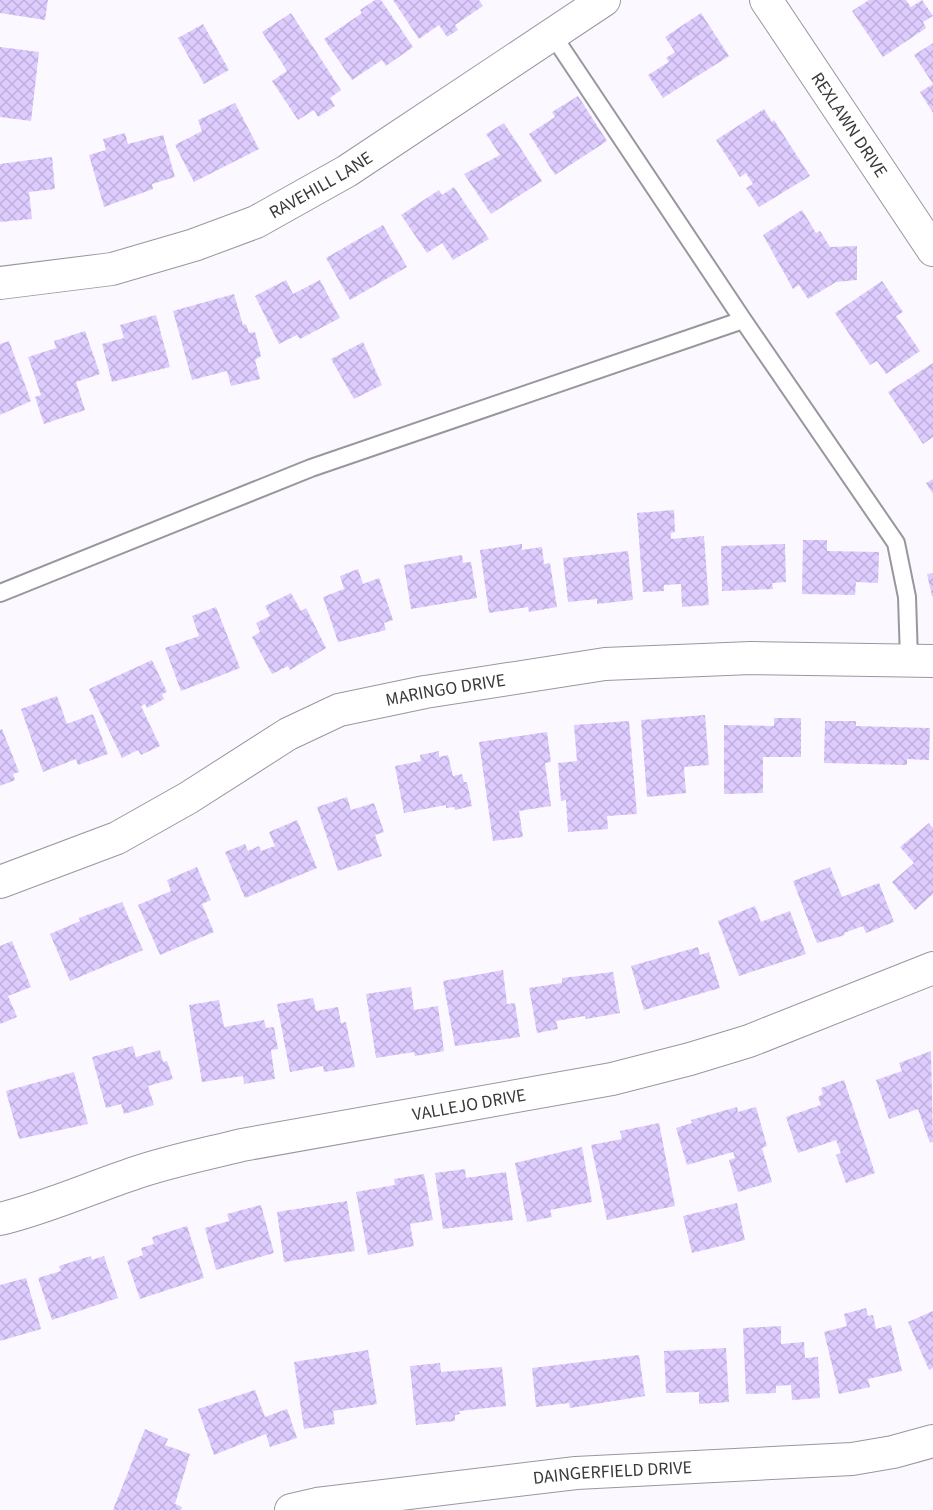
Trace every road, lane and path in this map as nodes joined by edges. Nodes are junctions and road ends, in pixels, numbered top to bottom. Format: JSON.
{"nodes":[{"id":1,"x":604,"y":0,"type":"edge"},
{"id":2,"x":766,"y":0,"type":"edge"},
{"id":3,"x":552,"y":34,"type":"junction"},
{"id":4,"x":933,"y":250,"type":"edge"},
{"id":5,"x":0,"y":283,"type":"edge"},
{"id":6,"x":743,"y":320,"type":"junction"},
{"id":7,"x":0,"y":593,"type":"edge"},
{"id":8,"x":921,"y":660,"type":"edge"},
{"id":9,"x":0,"y":882,"type":"edge"},
{"id":10,"x":933,"y":968,"type":"edge"},
{"id":11,"x":0,"y":1219,"type":"edge"},
{"id":12,"x":933,"y":1441,"type":"edge"},
{"id":13,"x":291,"y":1510,"type":"edge"}],
"edges":[{"from":1,"to":3,"type":"street","name":"RAVEHILL LANE"},
{"from":2,"to":4,"type":"street","name":"REXLAWN DRIVE"},
{"from":3,"to":5,"type":"street","name":"RAVEHILL LANE"},
{"from":3,"to":6,"type":"lane"},
{"from":6,"to":7,"type":"lane"},
{"from":6,"to":8,"type":"lane"},
{"from":8,"to":9,"type":"street","name":"MARINGO DRIVE"},
{"from":10,"to":11,"type":"street","name":"VALLEJO DRIVE"},
{"from":12,"to":13,"type":"street","name":"DAINGERFIELD DRIVE"}]}
